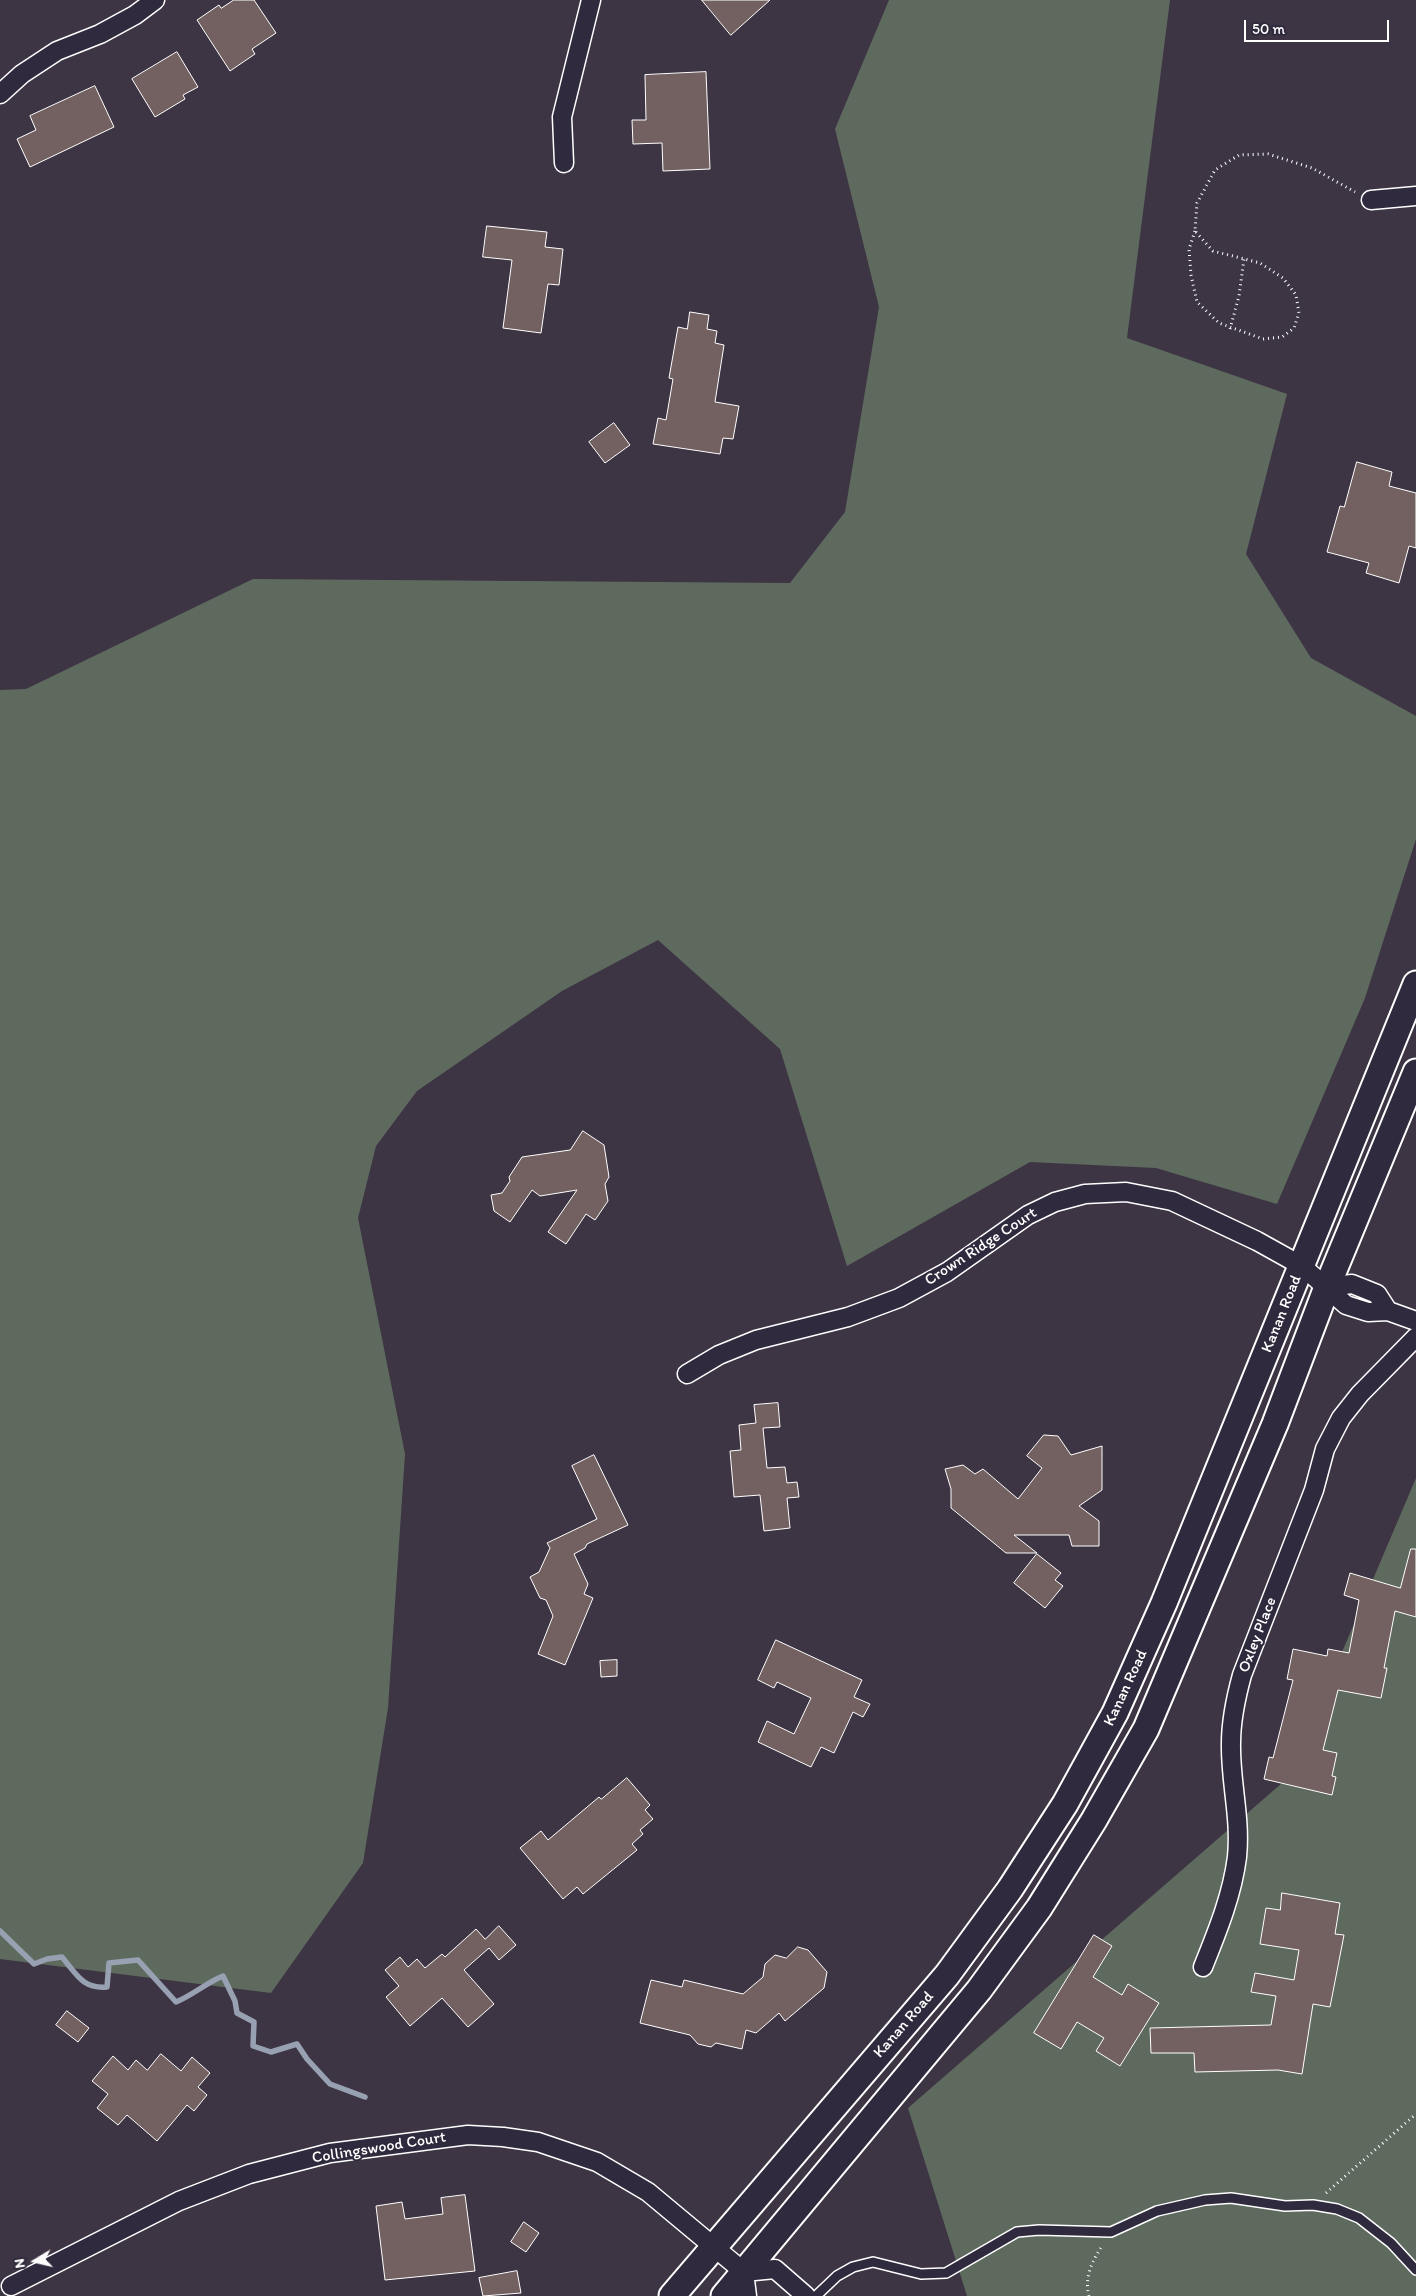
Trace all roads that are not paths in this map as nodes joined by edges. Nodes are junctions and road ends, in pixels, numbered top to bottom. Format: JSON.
{"nodes":[{"id":1,"x":155,"y":0,"type":"edge"},
{"id":2,"x":591,"y":0,"type":"edge"},
{"id":3,"x":0,"y":94,"type":"edge"},
{"id":4,"x":564,"y":163,"type":"dead end"},
{"id":5,"x":1416,"y":196,"type":"edge"},
{"id":6,"x":1371,"y":200,"type":"road end"},
{"id":7,"x":1416,"y":984,"type":"edge"},
{"id":8,"x":1416,"y":1072,"type":"edge"},
{"id":9,"x":1302,"y":1266,"type":"junction"},
{"id":10,"x":1327,"y":1287,"type":"junction"},
{"id":11,"x":1416,"y":1321,"type":"edge"},
{"id":12,"x":1416,"y":1337,"type":"edge"},
{"id":13,"x":687,"y":1374,"type":"dead end"},
{"id":14,"x":1204,"y":1968,"type":"dead end"},
{"id":15,"x":713,"y":2246,"type":"junction"},
{"id":16,"x":1416,"y":2270,"type":"edge"},
{"id":17,"x":744,"y":2272,"type":"junction"},
{"id":18,"x":11,"y":2286,"type":"dead end"},
{"id":19,"x":672,"y":2296,"type":"edge"},
{"id":20,"x":724,"y":2296,"type":"edge"},
{"id":21,"x":747,"y":2296,"type":"edge"},
{"id":22,"x":806,"y":2296,"type":"edge"},
{"id":23,"x":816,"y":2296,"type":"edge"}],
"edges":[{"from":1,"to":3,"type":"street"},
{"from":2,"to":4,"type":"street"},
{"from":5,"to":6,"type":"street"},
{"from":7,"to":9,"type":"main road","name":"Kanan Road"},
{"from":8,"to":10,"type":"main road","name":"Kanan Road"},
{"from":9,"to":10,"type":"street","name":"Crown Ridge Court"},
{"from":9,"to":13,"type":"street","name":"Crown Ridge Court"},
{"from":9,"to":15,"type":"main road","name":"Kanan Road"},
{"from":10,"to":11,"type":"street","name":"Crown Ridge Court"},
{"from":10,"to":17,"type":"main road","name":"Kanan Road"},
{"from":12,"to":14,"type":"street","name":"Oxley Place"},
{"from":15,"to":17,"type":"street","name":"Collingswood Court"},
{"from":15,"to":18,"type":"street","name":"Collingswood Court"},
{"from":15,"to":19,"type":"main road","name":"Kanan Road"},
{"from":16,"to":23,"type":"lane"},
{"from":17,"to":20,"type":"main road","name":"Kanan Road"},
{"from":17,"to":21,"type":"street"},
{"from":17,"to":22,"type":"street"}]}
